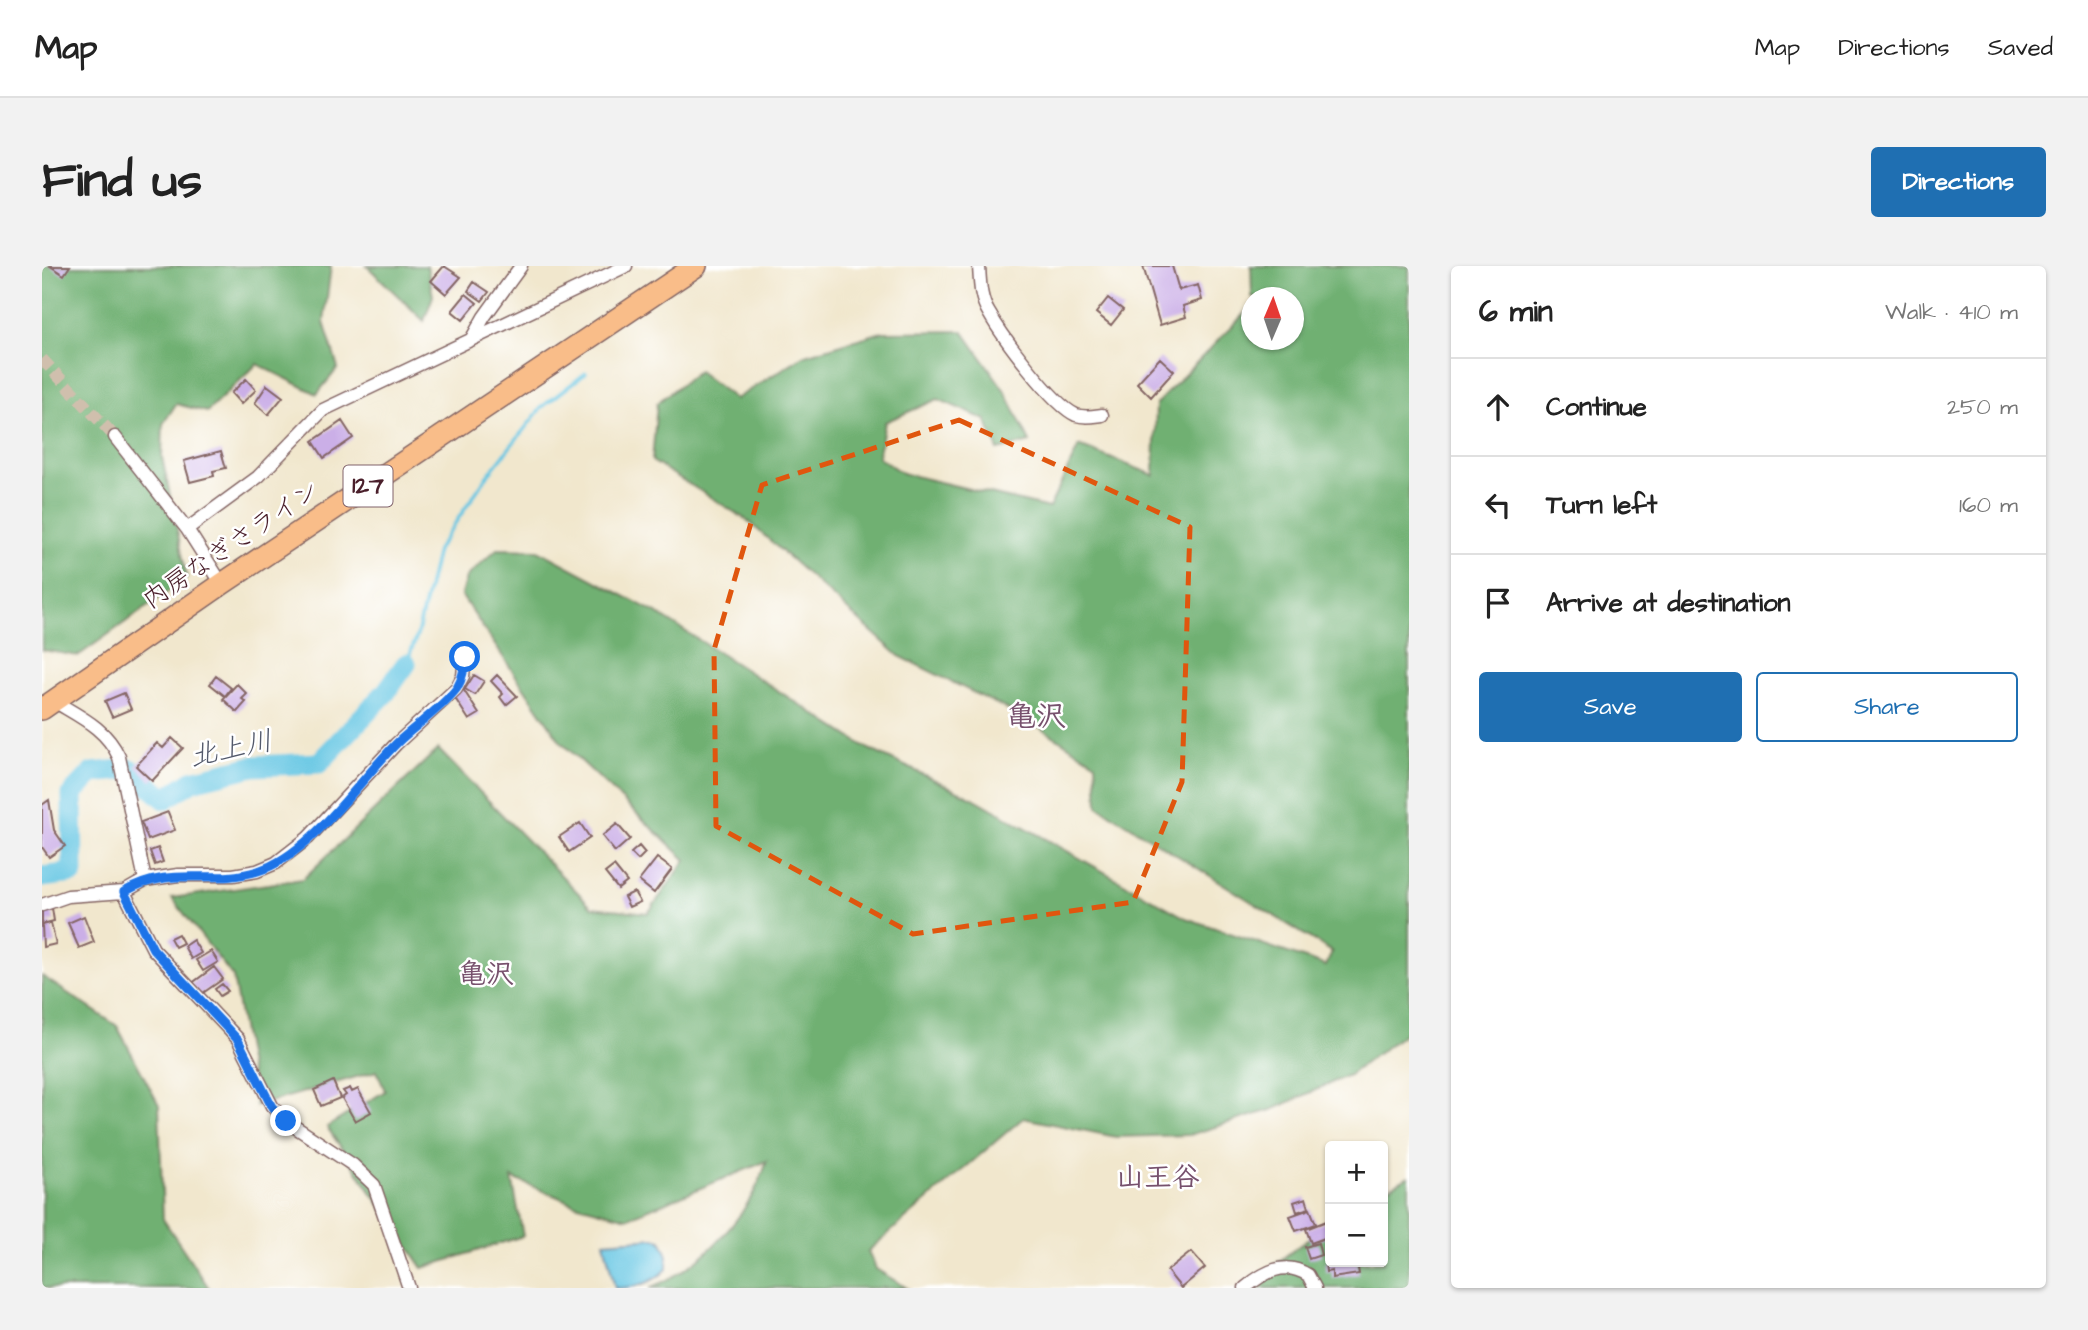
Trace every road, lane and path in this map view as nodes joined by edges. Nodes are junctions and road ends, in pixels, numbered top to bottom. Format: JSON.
{"nodes":[{"id":1,"x":521,"y":266,"type":"edge"},
{"id":2,"x":626,"y":266,"type":"edge"},
{"id":3,"x":696,"y":266,"type":"edge"},
{"id":4,"x":979,"y":266,"type":"edge"},
{"id":5,"x":471,"y":341,"type":"junction"},
{"id":6,"x":1102,"y":415,"type":"dead end"},
{"id":7,"x":115,"y":437,"type":"tunnel mouth"},
{"id":8,"x":187,"y":529,"type":"junction"},
{"id":9,"x":222,"y":584,"type":"junction"},
{"id":10,"x":465,"y":657,"type":"dead end"},
{"id":11,"x":48,"y":705,"type":"edge"},
{"id":12,"x":145,"y":880,"type":"junction"},
{"id":13,"x":124,"y":892,"type":"junction"},
{"id":14,"x":42,"y":905,"type":"edge"},
{"id":15,"x":409,"y":1288,"type":"edge"},
{"id":16,"x":1245,"y":1288,"type":"edge"},
{"id":17,"x":1315,"y":1288,"type":"edge"}],
"edges":[{"from":1,"to":5,"type":"street"},
{"from":2,"to":5,"type":"street"},
{"from":3,"to":9,"type":"highway","name":"内房なぎさライン","number":"127"},
{"from":4,"to":6,"type":"street"},
{"from":5,"to":8,"type":"street"},
{"from":7,"to":8,"type":"street"},
{"from":8,"to":9,"type":"street"},
{"from":9,"to":11,"type":"highway","name":"内房なぎさライン","number":"127"},
{"from":10,"to":12,"type":"street"},
{"from":11,"to":12,"type":"street"},
{"from":12,"to":13,"type":"street"},
{"from":13,"to":14,"type":"street"},
{"from":13,"to":15,"type":"street"},
{"from":16,"to":17,"type":"street"}]}
